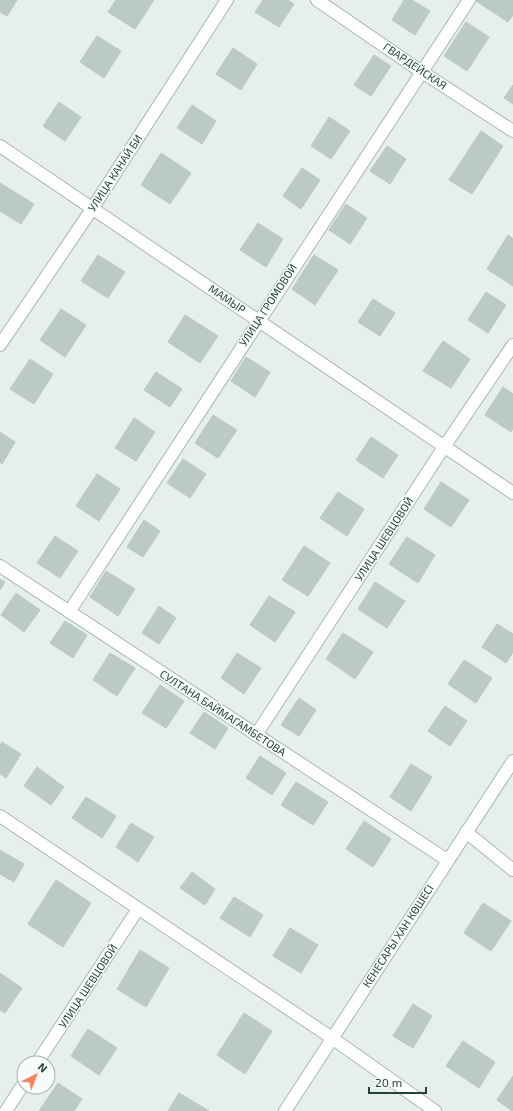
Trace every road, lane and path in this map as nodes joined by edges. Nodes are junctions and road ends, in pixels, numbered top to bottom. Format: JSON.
{"nodes":[{"id":1,"x":227,"y":0,"type":"edge"},
{"id":2,"x":317,"y":0,"type":"edge"},
{"id":3,"x":469,"y":0,"type":"edge"},
{"id":4,"x":422,"y":72,"type":"junction"},
{"id":5,"x":513,"y":131,"type":"edge"},
{"id":6,"x":0,"y":146,"type":"edge"},
{"id":7,"x":92,"y":209,"type":"junction"},
{"id":8,"x":258,"y":320,"type":"junction"},
{"id":9,"x":0,"y":345,"type":"edge"},
{"id":10,"x":513,"y":345,"type":"edge"},
{"id":11,"x":444,"y":447,"type":"junction"},
{"id":12,"x":513,"y":493,"type":"edge"},
{"id":13,"x":0,"y":566,"type":"edge"},
{"id":14,"x":70,"y":612,"type":"junction"},
{"id":15,"x":256,"y":735,"type":"junction"},
{"id":16,"x":513,"y":761,"type":"edge"},
{"id":17,"x":0,"y":816,"type":"edge"},
{"id":18,"x":466,"y":832,"type":"junction"},
{"id":19,"x":447,"y":860,"type":"junction"},
{"id":20,"x":513,"y":870,"type":"edge"},
{"id":21,"x":138,"y":909,"type":"junction"},
{"id":22,"x":332,"y":1038,"type":"junction"},
{"id":23,"x":42,"y":1055,"type":"edge"},
{"id":24,"x":16,"y":1095,"type":"edge"},
{"id":25,"x":6,"y":1111,"type":"edge"},
{"id":26,"x":285,"y":1111,"type":"edge"},
{"id":27,"x":435,"y":1111,"type":"edge"}],
"edges":[{"from":1,"to":7,"type":"street","name":"УЛИЦА КАНАЙ БИ"},
{"from":2,"to":4,"type":"street","name":"ГВАРДЕЙСКАЯ"},
{"from":3,"to":4,"type":"street","name":"УЛИЦА ГРОМОВОЙ"},
{"from":4,"to":5,"type":"street","name":"ГВАРДЕЙСКАЯ"},
{"from":4,"to":8,"type":"street","name":"УЛИЦА ГРОМОВОЙ"},
{"from":6,"to":7,"type":"street","name":"МАМЫР"},
{"from":7,"to":8,"type":"street","name":"МАМЫР"},
{"from":7,"to":9,"type":"street","name":"УЛИЦА КАНАЙ БИ"},
{"from":8,"to":11,"type":"street","name":"МАМЫР"},
{"from":8,"to":14,"type":"street","name":"УЛИЦА ГРОМОВОЙ"},
{"from":10,"to":11,"type":"street","name":"УЛИЦА ШЕВЦОВОЙ"},
{"from":11,"to":12,"type":"street","name":"МАМЫР"},
{"from":11,"to":15,"type":"street","name":"УЛИЦА ШЕВЦОВОЙ"},
{"from":13,"to":14,"type":"street","name":"СУЛТАНА БАЙМАГАМБЕТОВА"},
{"from":14,"to":15,"type":"street","name":"СУЛТАНА БАЙМАГАМБЕТОВА"},
{"from":15,"to":19,"type":"street","name":"СУЛТАНА БАЙМАГАМБЕТОВА"},
{"from":16,"to":18,"type":"street","name":"КЕНЕСАРЫ ХАН КӨШЕСІ"},
{"from":17,"to":21,"type":"street"},
{"from":18,"to":19,"type":"street","name":"КЕНЕСАРЫ ХАН КӨШЕСІ"},
{"from":18,"to":20,"type":"street"},
{"from":19,"to":22,"type":"street","name":"КЕНЕСАРЫ ХАН КӨШЕСІ"},
{"from":21,"to":22,"type":"street"},
{"from":21,"to":23,"type":"street","name":"УЛИЦА ШЕВЦОВОЙ"},
{"from":22,"to":26,"type":"street","name":"КЕНЕСАРЫ ХАН КӨШЕСІ"},
{"from":22,"to":27,"type":"street"},
{"from":24,"to":25,"type":"street"}]}
